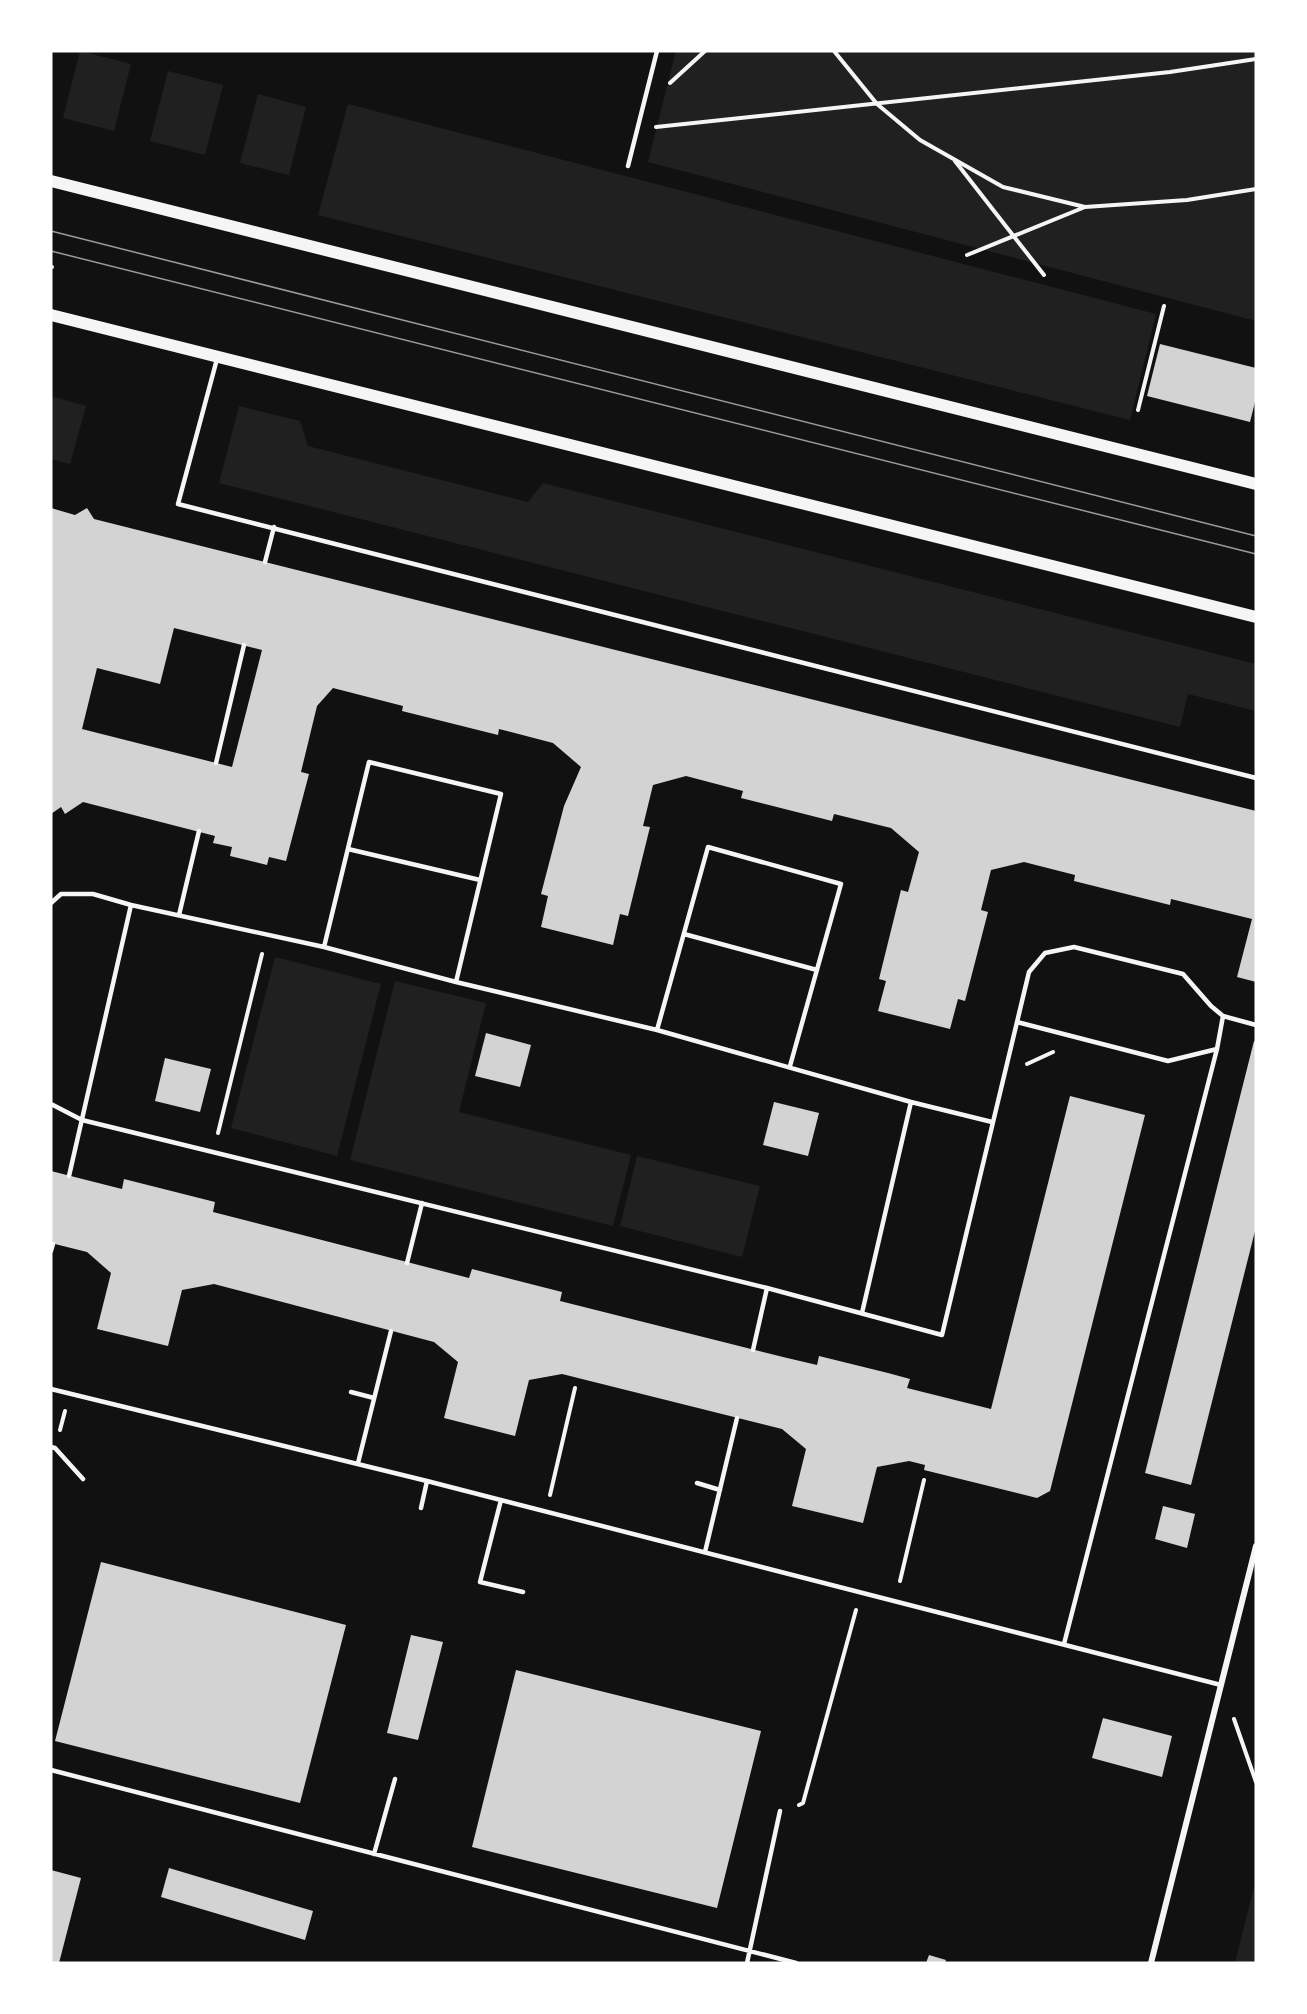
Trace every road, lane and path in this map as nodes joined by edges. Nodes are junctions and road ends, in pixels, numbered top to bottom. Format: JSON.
{"nodes":[{"id":1,"x":657,"y":51,"type":"edge"},
{"id":2,"x":705,"y":51,"type":"edge"},
{"id":3,"x":834,"y":51,"type":"edge"},
{"id":4,"x":1256,"y":59,"type":"edge"},
{"id":5,"x":877,"y":104,"type":"junction"},
{"id":6,"x":643,"y":109,"type":"junction"},
{"id":7,"x":638,"y":129,"type":"junction"},
{"id":8,"x":953,"y":158,"type":"junction"},
{"id":9,"x":628,"y":166,"type":"dead end"},
{"id":10,"x":51,"y":181,"type":"edge"},
{"id":11,"x":1256,"y":189,"type":"edge"},
{"id":12,"x":1085,"y":207,"type":"junction"},
{"id":13,"x":1015,"y":236,"type":"junction"},
{"id":14,"x":967,"y":255,"type":"dead end"},
{"id":15,"x":1044,"y":275,"type":"dead end"},
{"id":16,"x":1164,"y":306,"type":"dead end"},
{"id":17,"x":51,"y":315,"type":"edge"},
{"id":18,"x":218,"y":357,"type":"junction"},
{"id":19,"x":1138,"y":410,"type":"dead end"},
{"id":20,"x":1256,"y":484,"type":"edge"},
{"id":21,"x":274,"y":527,"type":"junction"},
{"id":22,"x":265,"y":562,"type":"dead end"},
{"id":23,"x":1256,"y":617,"type":"edge"},
{"id":24,"x":244,"y":645,"type":"dead end"},
{"id":25,"x":216,"y":763,"type":"dead end"},
{"id":26,"x":1256,"y":778,"type":"edge"},
{"id":27,"x":199,"y":831,"type":"dead end"},
{"id":28,"x":348,"y":849,"type":"junction"},
{"id":29,"x":480,"y":880,"type":"junction"},
{"id":30,"x":51,"y":903,"type":"edge"},
{"id":31,"x":131,"y":905,"type":"junction"},
{"id":32,"x":179,"y":915,"type":"junction"},
{"id":33,"x":684,"y":934,"type":"junction"},
{"id":34,"x":267,"y":935,"type":"junction"},
{"id":35,"x":324,"y":947,"type":"junction"},
{"id":36,"x":817,"y":970,"type":"junction"},
{"id":37,"x":456,"y":982,"type":"junction"},
{"id":38,"x":1223,"y":1016,"type":"junction"},
{"id":39,"x":1017,"y":1022,"type":"junction"},
{"id":40,"x":1256,"y":1025,"type":"edge"},
{"id":41,"x":657,"y":1030,"type":"junction"},
{"id":42,"x":1217,"y":1049,"type":"junction"},
{"id":43,"x":1057,"y":1050,"type":"dead end"},
{"id":44,"x":790,"y":1066,"type":"junction"},
{"id":45,"x":1021,"y":1067,"type":"dead end"},
{"id":46,"x":911,"y":1102,"type":"junction"},
{"id":47,"x":51,"y":1104,"type":"edge"},
{"id":48,"x":82,"y":1120,"type":"junction"},
{"id":49,"x":992,"y":1122,"type":"junction"},
{"id":50,"x":214,"y":1152,"type":"junction"},
{"id":51,"x":69,"y":1176,"type":"dead end"},
{"id":52,"x":422,"y":1203,"type":"junction"},
{"id":53,"x":53,"y":1244,"type":"dead end"},
{"id":54,"x":51,"y":1251,"type":"edge"},
{"id":55,"x":407,"y":1263,"type":"dead end"},
{"id":56,"x":767,"y":1288,"type":"junction"},
{"id":57,"x":862,"y":1313,"type":"junction"},
{"id":58,"x":390,"y":1331,"type":"dead end"},
{"id":59,"x":753,"y":1350,"type":"dead end"},
{"id":60,"x":575,"y":1388,"type":"dead end"},
{"id":61,"x":51,"y":1389,"type":"edge"},
{"id":62,"x":351,"y":1392,"type":"dead end"},
{"id":63,"x":69,"y":1394,"type":"junction"},
{"id":64,"x":374,"y":1398,"type":"junction"},
{"id":65,"x":737,"y":1418,"type":"dead end"},
{"id":66,"x":53,"y":1448,"type":"edge"},
{"id":67,"x":358,"y":1463,"type":"junction"},
{"id":68,"x":82,"y":1479,"type":"dead end"},
{"id":69,"x":924,"y":1480,"type":"dead end"},
{"id":70,"x":428,"y":1481,"type":"junction"},
{"id":71,"x":697,"y":1483,"type":"dead end"},
{"id":72,"x":720,"y":1490,"type":"junction"},
{"id":73,"x":550,"y":1495,"type":"dead end"},
{"id":74,"x":501,"y":1500,"type":"junction"},
{"id":75,"x":421,"y":1508,"type":"dead end"},
{"id":76,"x":1256,"y":1546,"type":"edge"},
{"id":77,"x":705,"y":1552,"type":"junction"},
{"id":78,"x":899,"y":1582,"type":"dead end"},
{"id":79,"x":523,"y":1592,"type":"dead end"},
{"id":80,"x":860,"y":1592,"type":"junction"},
{"id":81,"x":1064,"y":1644,"type":"junction"},
{"id":82,"x":1221,"y":1685,"type":"junction"},
{"id":83,"x":51,"y":1770,"type":"edge"},
{"id":84,"x":395,"y":1779,"type":"dead end"},
{"id":85,"x":1256,"y":1782,"type":"edge"},
{"id":86,"x":780,"y":1811,"type":"joint"},
{"id":87,"x":374,"y":1854,"type":"junction"},
{"id":88,"x":749,"y":1951,"type":"junction"},
{"id":89,"x":747,"y":1963,"type":"edge"},
{"id":90,"x":796,"y":1963,"type":"edge"},
{"id":91,"x":1151,"y":1963,"type":"edge"}],
"edges":[{"from":1,"to":6,"type":"lane"},
{"from":2,"to":6,"type":"path"},
{"from":3,"to":5,"type":"path"},
{"from":4,"to":5,"type":"path"},
{"from":5,"to":7,"type":"path"},
{"from":5,"to":8,"type":"path"},
{"from":6,"to":7,"type":"lane"},
{"from":7,"to":9,"type":"lane"},
{"from":8,"to":12,"type":"path"},
{"from":8,"to":13,"type":"path"},
{"from":10,"to":20,"type":"main road"},
{"from":11,"to":12,"type":"path"},
{"from":12,"to":13,"type":"path"},
{"from":13,"to":14,"type":"path"},
{"from":13,"to":15,"type":"path"},
{"from":16,"to":19,"type":"path"},
{"from":17,"to":18,"type":"main road"},
{"from":18,"to":21,"type":"lane"},
{"from":18,"to":23,"type":"main road"},
{"from":21,"to":22,"type":"lane"},
{"from":21,"to":26,"type":"lane"},
{"from":24,"to":25,"type":"lane"},
{"from":27,"to":32,"type":"lane"},
{"from":28,"to":29,"type":"lane"},
{"from":28,"to":29,"type":"lane"},
{"from":28,"to":35,"type":"lane"},
{"from":29,"to":37,"type":"lane"},
{"from":30,"to":31,"type":"lane"},
{"from":31,"to":32,"type":"lane"},
{"from":31,"to":48,"type":"lane"},
{"from":32,"to":34,"type":"lane"},
{"from":33,"to":36,"type":"lane"},
{"from":33,"to":36,"type":"lane"},
{"from":33,"to":41,"type":"lane"},
{"from":34,"to":35,"type":"lane"},
{"from":34,"to":50,"type":"path"},
{"from":35,"to":37,"type":"lane"},
{"from":36,"to":44,"type":"lane"},
{"from":37,"to":41,"type":"lane"},
{"from":38,"to":39,"type":"lane"},
{"from":38,"to":40,"type":"lane"},
{"from":38,"to":42,"type":"lane"},
{"from":39,"to":42,"type":"lane"},
{"from":39,"to":49,"type":"lane"},
{"from":41,"to":44,"type":"lane"},
{"from":42,"to":81,"type":"lane"},
{"from":43,"to":45,"type":"path"},
{"from":44,"to":46,"type":"lane"},
{"from":46,"to":49,"type":"lane"},
{"from":46,"to":57,"type":"lane"},
{"from":47,"to":48,"type":"lane"},
{"from":48,"to":50,"type":"lane"},
{"from":48,"to":51,"type":"lane"},
{"from":49,"to":57,"type":"lane"},
{"from":50,"to":52,"type":"lane"},
{"from":52,"to":55,"type":"lane"},
{"from":52,"to":56,"type":"lane"},
{"from":53,"to":54,"type":"lane"},
{"from":56,"to":57,"type":"lane"},
{"from":56,"to":59,"type":"lane"},
{"from":58,"to":64,"type":"lane"},
{"from":60,"to":73,"type":"path"},
{"from":61,"to":63,"type":"lane"},
{"from":62,"to":64,"type":"lane"},
{"from":63,"to":66,"type":"path"},
{"from":63,"to":67,"type":"lane"},
{"from":64,"to":67,"type":"lane"},
{"from":65,"to":72,"type":"lane"},
{"from":66,"to":68,"type":"lane"},
{"from":67,"to":70,"type":"lane"},
{"from":69,"to":78,"type":"path"},
{"from":70,"to":74,"type":"lane"},
{"from":70,"to":75,"type":"lane"},
{"from":71,"to":72,"type":"lane"},
{"from":72,"to":77,"type":"lane"},
{"from":74,"to":77,"type":"lane"},
{"from":74,"to":79,"type":"lane"},
{"from":76,"to":82,"type":"street"},
{"from":77,"to":80,"type":"lane"},
{"from":80,"to":81,"type":"lane"},
{"from":80,"to":86,"type":"path"},
{"from":81,"to":82,"type":"lane"},
{"from":82,"to":85,"type":"path"},
{"from":82,"to":91,"type":"street"},
{"from":83,"to":87,"type":"lane"},
{"from":84,"to":87,"type":"lane"},
{"from":86,"to":88,"type":"lane"},
{"from":87,"to":88,"type":"lane"},
{"from":88,"to":89,"type":"lane"},
{"from":88,"to":90,"type":"lane"}]}
